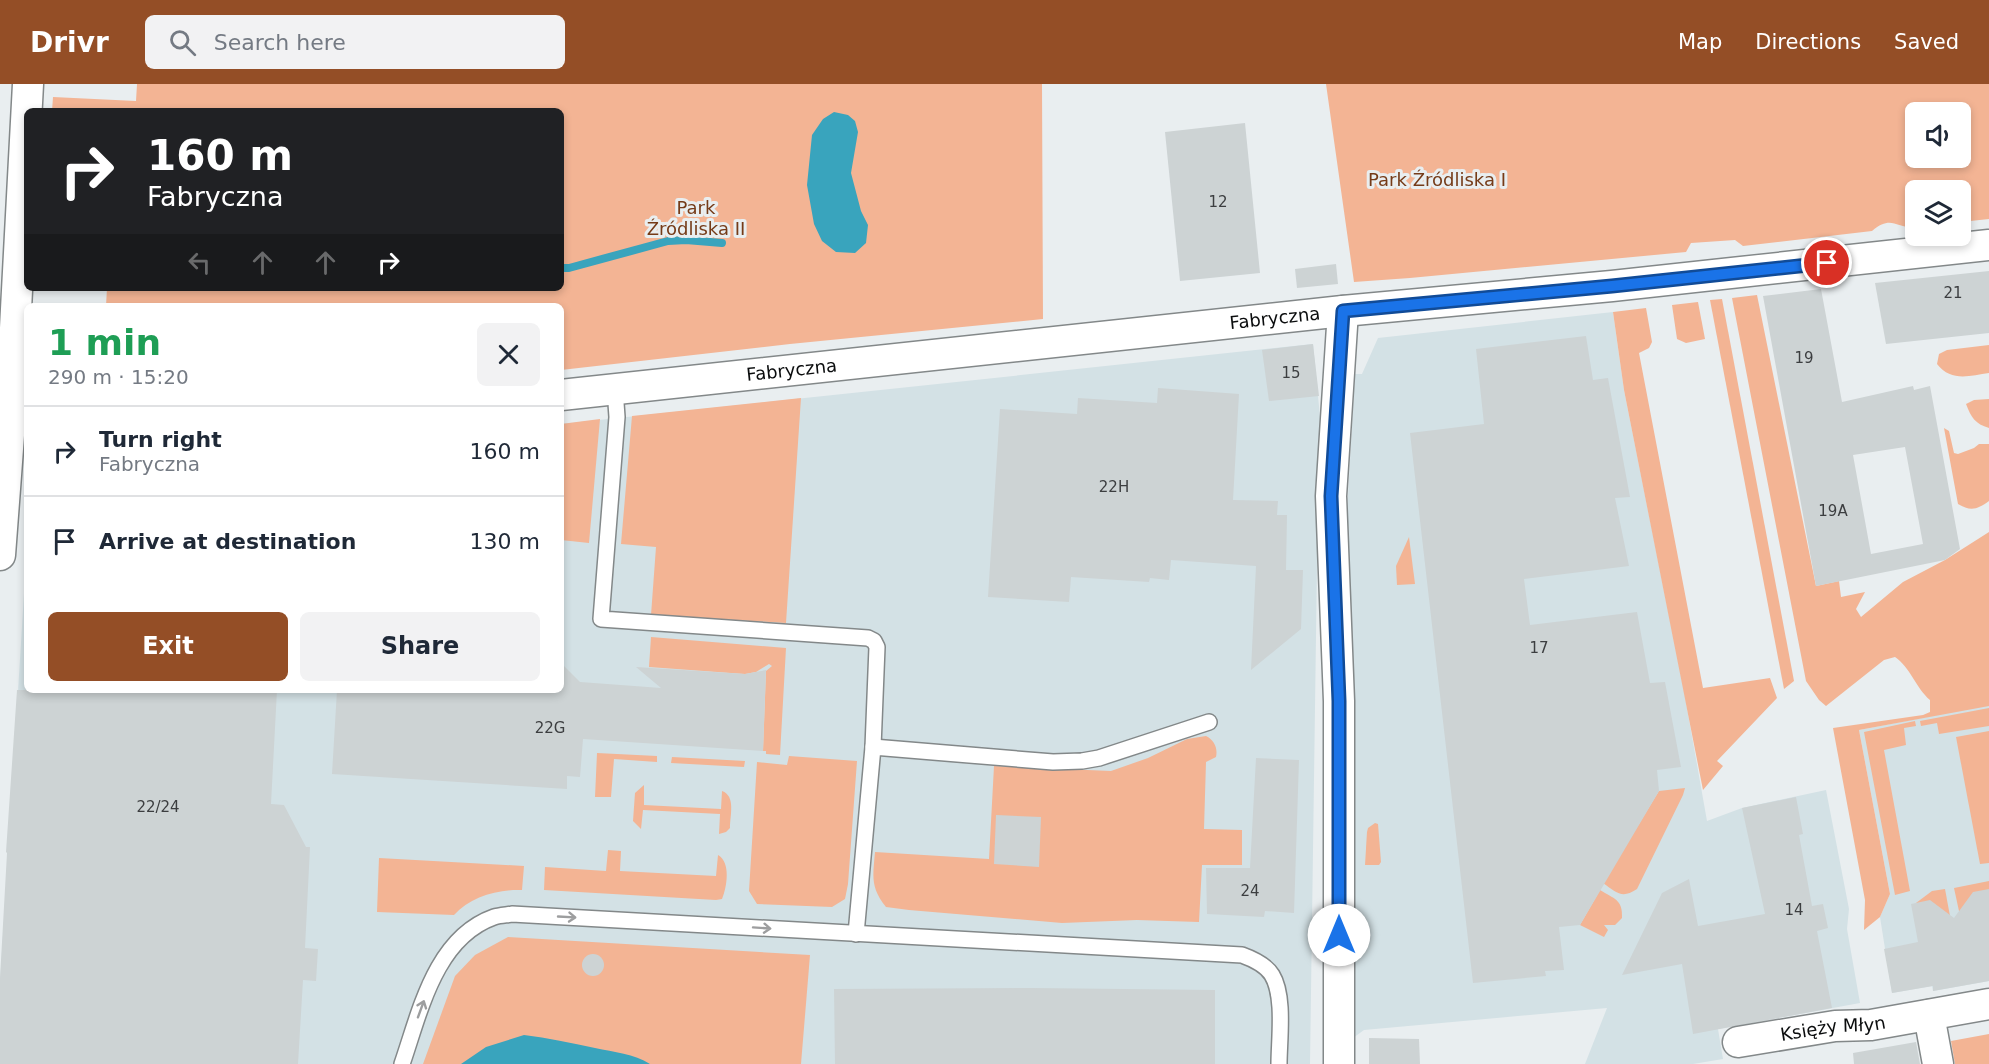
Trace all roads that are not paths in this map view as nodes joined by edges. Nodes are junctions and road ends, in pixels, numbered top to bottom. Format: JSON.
{"nodes":[{"id":1,"x":28,"y":84,"type":"edge"},
{"id":2,"x":27,"y":108,"type":"edge"},
{"id":3,"x":24,"y":159,"type":"edge"},
{"id":4,"x":1989,"y":245,"type":"edge"},
{"id":5,"x":1343,"y":311,"type":"junction"},
{"id":6,"x":615,"y":389,"type":"junction"},
{"id":7,"x":564,"y":395,"type":"edge"},
{"id":8,"x":11,"y":454,"type":"edge"},
{"id":9,"x":0,"y":555,"type":"edge"},
{"id":10,"x":1209,"y":722,"type":"dead end"},
{"id":11,"x":873,"y":747,"type":"junction"},
{"id":12,"x":856,"y":934,"type":"junction"},
{"id":13,"x":1989,"y":1004,"type":"edge"},
{"id":14,"x":1929,"y":1015,"type":"junction"},
{"id":15,"x":1738,"y":1042,"type":"dead end"},
{"id":16,"x":402,"y":1064,"type":"edge"},
{"id":17,"x":1279,"y":1064,"type":"edge"},
{"id":18,"x":1339,"y":1064,"type":"edge"},
{"id":19,"x":1938,"y":1064,"type":"edge"}],
"edges":[{"from":1,"to":2,"type":"street"},
{"from":3,"to":8,"type":"street"},
{"from":4,"to":5,"type":"street","name":"Fabryczna"},
{"from":5,"to":6,"type":"street","name":"Fabryczna"},
{"from":5,"to":18,"type":"street"},
{"from":6,"to":7,"type":"street","name":"Fabryczna"},
{"from":6,"to":11,"type":"lane"},
{"from":8,"to":9,"type":"street"},
{"from":10,"to":11,"type":"lane"},
{"from":11,"to":12,"type":"lane"},
{"from":16,"to":12,"type":"lane","one_way":true},
{"from":12,"to":17,"type":"lane"},
{"from":13,"to":14,"type":"street","name":"Księży Młyn"},
{"from":14,"to":15,"type":"street","name":"Księży Młyn"},
{"from":14,"to":19,"type":"street"}]}
